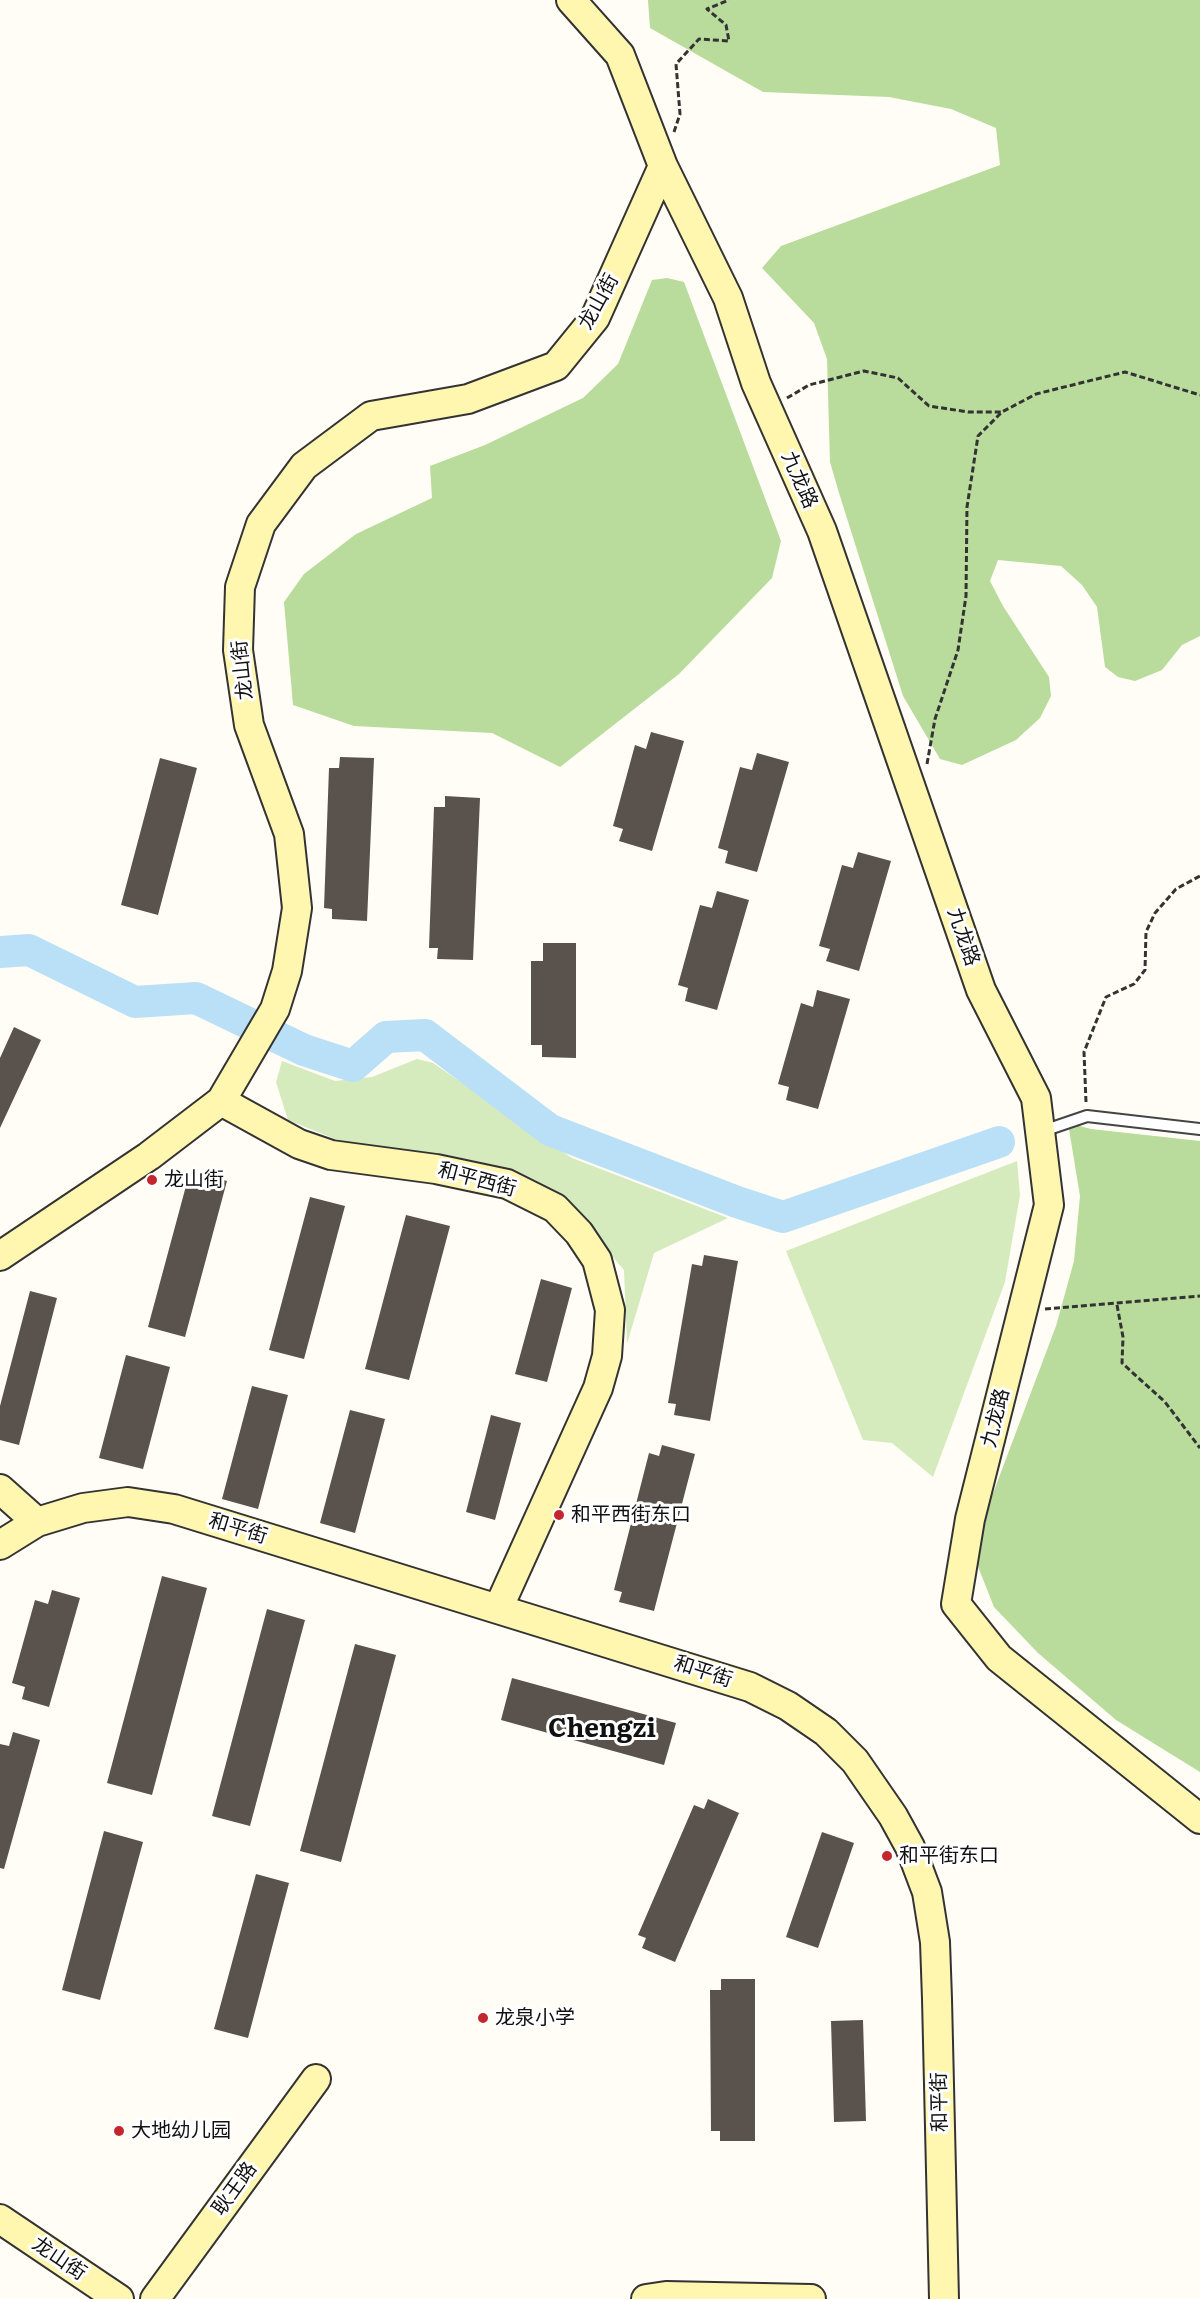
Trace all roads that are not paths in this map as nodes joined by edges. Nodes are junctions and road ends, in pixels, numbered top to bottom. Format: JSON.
{"nodes":[{"id":1,"x":571,"y":0,"type":"edge"},
{"id":2,"x":663,"y":166,"type":"junction"},
{"id":3,"x":221,"y":1101,"type":"junction"},
{"id":4,"x":1200,"y":1129,"type":"edge"},
{"id":5,"x":1040,"y":1132,"type":"junction"},
{"id":6,"x":0,"y":1256,"type":"edge"},
{"id":7,"x":0,"y":1490,"type":"edge"},
{"id":8,"x":37,"y":1522,"type":"junction"},
{"id":9,"x":0,"y":1545,"type":"edge"},
{"id":10,"x":498,"y":1609,"type":"junction"},
{"id":11,"x":1200,"y":1819,"type":"edge"},
{"id":12,"x":316,"y":2079,"type":"dead end"},
{"id":13,"x":0,"y":2219,"type":"edge"},
{"id":14,"x":119,"y":2299,"type":"edge"},
{"id":15,"x":155,"y":2299,"type":"edge"},
{"id":16,"x":646,"y":2299,"type":"edge"},
{"id":17,"x":811,"y":2299,"type":"edge"},
{"id":18,"x":944,"y":2299,"type":"edge"}],
"edges":[{"from":1,"to":2,"type":"street","name":"九龙路"},
{"from":2,"to":3,"type":"street","name":"龙山街"},
{"from":2,"to":5,"type":"street","name":"九龙路"},
{"from":3,"to":6,"type":"street","name":"龙山街"},
{"from":3,"to":10,"type":"street","name":"和平西街"},
{"from":4,"to":5,"type":"lane"},
{"from":5,"to":11,"type":"street","name":"九龙路"},
{"from":7,"to":8,"type":"street"},
{"from":8,"to":9,"type":"street","name":"和平街"},
{"from":8,"to":10,"type":"street","name":"和平街"},
{"from":10,"to":18,"type":"street","name":"和平街"},
{"from":12,"to":15,"type":"street","name":"耿王路"},
{"from":13,"to":14,"type":"street","name":"龙山街"},
{"from":16,"to":17,"type":"street"}]}
